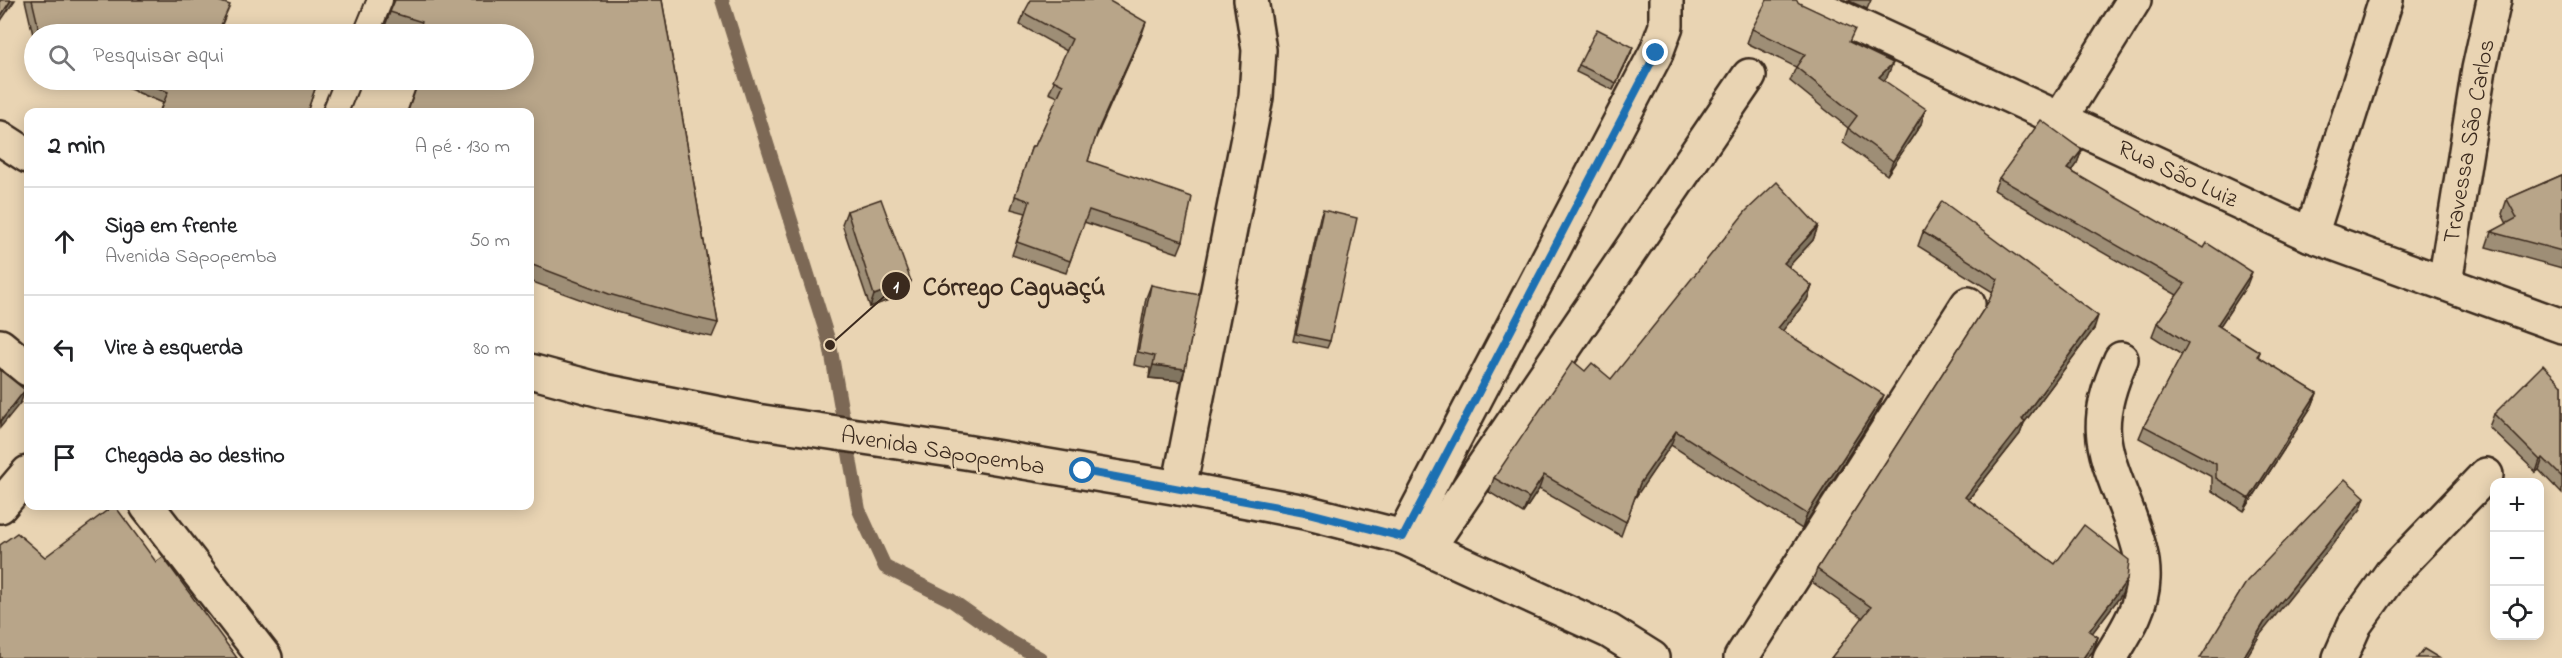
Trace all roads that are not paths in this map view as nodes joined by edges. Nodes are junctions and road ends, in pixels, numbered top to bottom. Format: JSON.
{"nodes":[{"id":1,"x":380,"y":0,"type":"edge"},
{"id":2,"x":1251,"y":0,"type":"edge"},
{"id":3,"x":1666,"y":0,"type":"edge"},
{"id":4,"x":1802,"y":0,"type":"edge"},
{"id":5,"x":2134,"y":0,"type":"edge"},
{"id":6,"x":2386,"y":0,"type":"edge"},
{"id":7,"x":2494,"y":0,"type":"edge"},
{"id":8,"x":370,"y":24,"type":"edge"},
{"id":9,"x":1749,"y":76,"type":"dead end"},
{"id":10,"x":344,"y":90,"type":"edge"},
{"id":11,"x":337,"y":108,"type":"edge"},
{"id":12,"x":2060,"y":119,"type":"junction"},
{"id":13,"x":0,"y":138,"type":"edge"},
{"id":14,"x":24,"y":153,"type":"edge"},
{"id":15,"x":2312,"y":235,"type":"junction"},
{"id":16,"x":2445,"y":283,"type":"junction"},
{"id":17,"x":1968,"y":304,"type":"dead end"},
{"id":18,"x":2562,"y":326,"type":"edge"},
{"id":19,"x":0,"y":346,"type":"edge"},
{"id":20,"x":2121,"y":359,"type":"dead end"},
{"id":21,"x":24,"y":366,"type":"edge"},
{"id":22,"x":534,"y":373,"type":"edge"},
{"id":23,"x":2486,"y":475,"type":"dead end"},
{"id":24,"x":24,"y":478,"type":"edge"},
{"id":25,"x":1179,"y":488,"type":"junction"},
{"id":26,"x":0,"y":506,"type":"edge"},
{"id":27,"x":150,"y":510,"type":"edge"},
{"id":28,"x":1416,"y":543,"type":"junction"},
{"id":29,"x":265,"y":658,"type":"edge"},
{"id":30,"x":1652,"y":658,"type":"edge"},
{"id":31,"x":1741,"y":658,"type":"edge"},
{"id":32,"x":2110,"y":658,"type":"edge"},
{"id":33,"x":2340,"y":658,"type":"edge"}],
"edges":[{"from":1,"to":8,"type":"lane"},
{"from":2,"to":25,"type":"street"},
{"from":3,"to":28,"type":"street"},
{"from":4,"to":12,"type":"street","name":"Rua São Luiz"},
{"from":5,"to":12,"type":"street"},
{"from":6,"to":15,"type":"street"},
{"from":7,"to":16,"type":"street","name":"Travessa São Carlos"},
{"from":9,"to":28,"type":"street"},
{"from":10,"to":11,"type":"lane"},
{"from":12,"to":15,"type":"street","name":"Rua São Luiz"},
{"from":13,"to":14,"type":"street"},
{"from":15,"to":16,"type":"street","name":"Rua São Luiz"},
{"from":16,"to":18,"type":"street","name":"Rua São Luiz"},
{"from":17,"to":31,"type":"street"},
{"from":19,"to":21,"type":"street"},
{"from":20,"to":32,"type":"street"},
{"from":22,"to":25,"type":"street","name":"Avenida Sapopemba"},
{"from":23,"to":33,"type":"street"},
{"from":24,"to":26,"type":"street"},
{"from":25,"to":28,"type":"street","name":"Avenida Sapopemba"},
{"from":27,"to":29,"type":"street"},
{"from":28,"to":30,"type":"street","name":"Avenida Sapopemba"}]}
